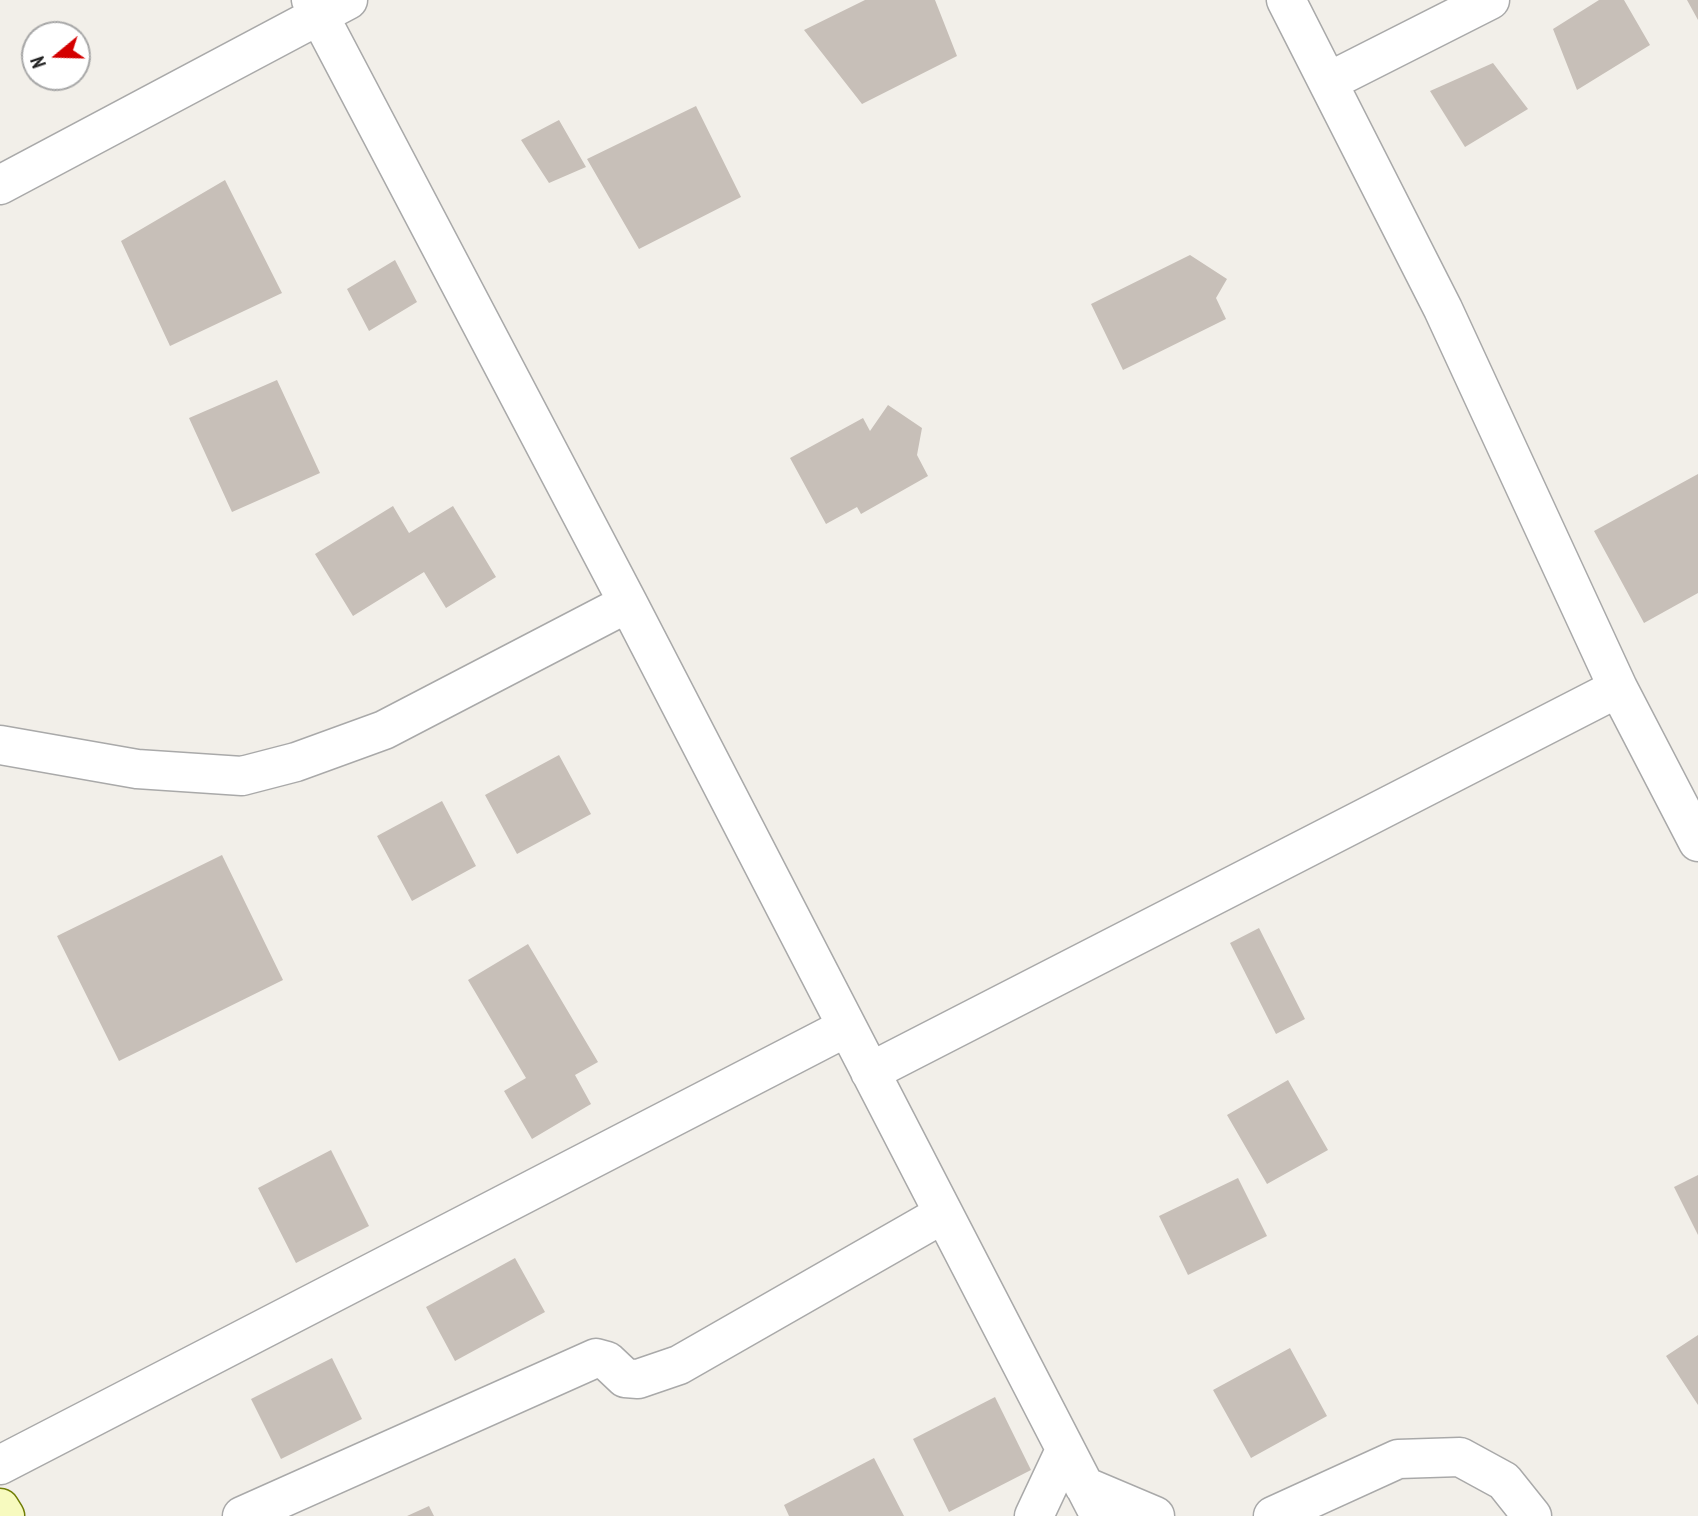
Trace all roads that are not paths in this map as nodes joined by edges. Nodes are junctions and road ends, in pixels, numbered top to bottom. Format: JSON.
{"nodes":[{"id":1,"x":1286,"y":0,"type":"edge"},
{"id":2,"x":326,"y":5,"type":"edge"},
{"id":3,"x":1468,"y":5,"type":"edge"},
{"id":4,"x":1328,"y":82,"type":"junction"},
{"id":5,"x":0,"y":185,"type":"edge"},
{"id":6,"x":628,"y":603,"type":"junction"},
{"id":7,"x":1618,"y":688,"type":"junction"},
{"id":8,"x":0,"y":746,"type":"edge"},
{"id":9,"x":1698,"y":842,"type":"edge"},
{"id":10,"x":846,"y":1027,"type":"junction"},
{"id":11,"x":870,"y":1072,"type":"junction"},
{"id":12,"x":943,"y":1214,"type":"junction"},
{"id":13,"x":1065,"y":1450,"type":"junction"},
{"id":14,"x":0,"y":1465,"type":"edge"},
{"id":15,"x":1092,"y":1501,"type":"edge"},
{"id":16,"x":0,"y":1508,"type":"edge"},
{"id":17,"x":5,"y":1516,"type":"edge"},
{"id":18,"x":242,"y":1516,"type":"edge"},
{"id":19,"x":1034,"y":1516,"type":"edge"},
{"id":20,"x":1155,"y":1516,"type":"edge"},
{"id":21,"x":1273,"y":1516,"type":"edge"},
{"id":22,"x":1532,"y":1516,"type":"edge"}],
"edges":[{"from":1,"to":4,"type":"street"},
{"from":2,"to":5,"type":"street"},
{"from":2,"to":6,"type":"street"},
{"from":3,"to":4,"type":"street"},
{"from":4,"to":7,"type":"street"},
{"from":6,"to":8,"type":"street"},
{"from":6,"to":10,"type":"street"},
{"from":7,"to":9,"type":"street"},
{"from":7,"to":11,"type":"street"},
{"from":10,"to":11,"type":"street"},
{"from":10,"to":14,"type":"street"},
{"from":11,"to":12,"type":"street"},
{"from":12,"to":13,"type":"street"},
{"from":12,"to":18,"type":"street"},
{"from":13,"to":15,"type":"street"},
{"from":13,"to":19,"type":"street"},
{"from":15,"to":20,"type":"street"},
{"from":16,"to":17,"type":"main road"},
{"from":21,"to":22,"type":"street"}]}
